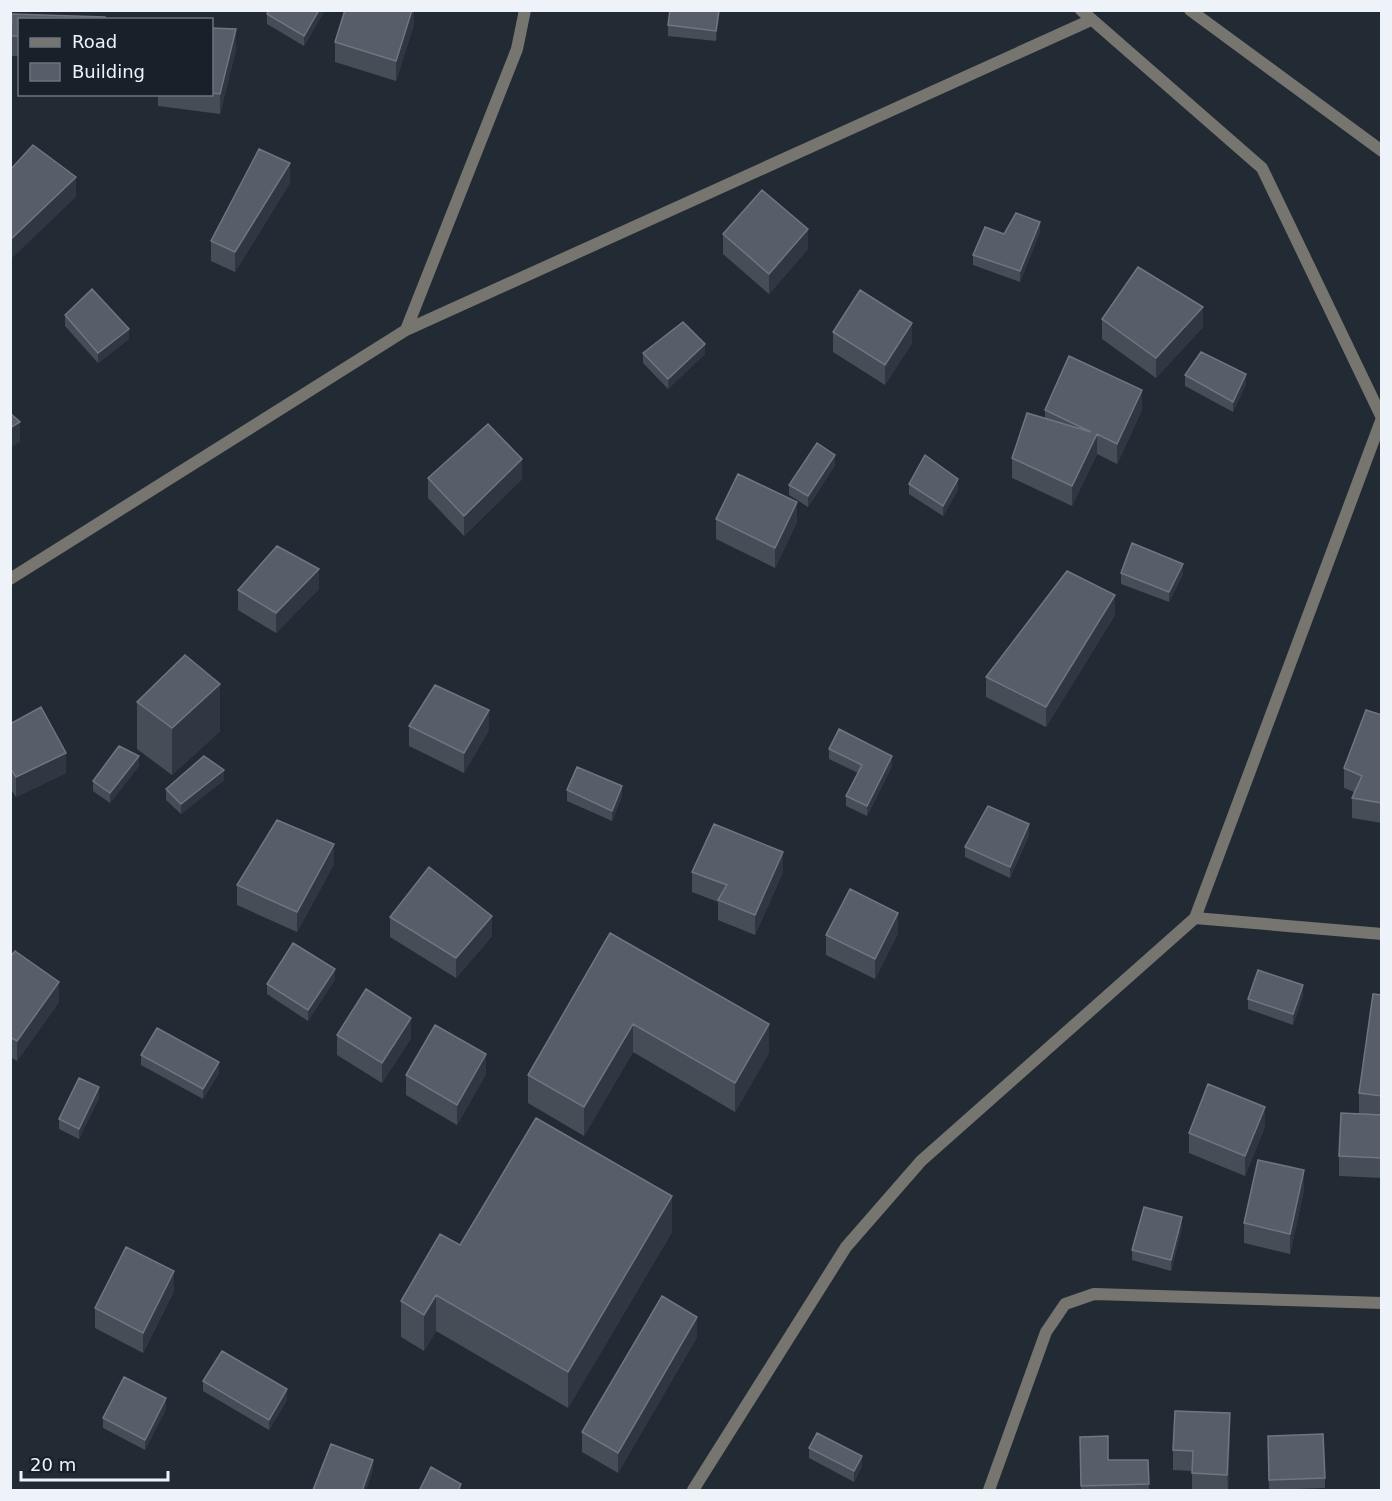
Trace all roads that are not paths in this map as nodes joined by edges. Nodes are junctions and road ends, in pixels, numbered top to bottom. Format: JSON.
{"nodes":[{"id":1,"x":525,"y":10,"type":"edge"},
{"id":2,"x":1081,"y":10,"type":"edge"},
{"id":3,"x":1190,"y":10,"type":"edge"},
{"id":4,"x":1091,"y":20,"type":"junction"},
{"id":5,"x":1382,"y":151,"type":"edge"},
{"id":6,"x":406,"y":330,"type":"junction"},
{"id":7,"x":1381,"y":418,"type":"edge"},
{"id":8,"x":10,"y":579,"type":"edge"},
{"id":9,"x":1195,"y":918,"type":"junction"},
{"id":10,"x":1382,"y":934,"type":"edge"},
{"id":11,"x":1382,"y":1303,"type":"edge"},
{"id":12,"x":693,"y":1491,"type":"edge"},
{"id":13,"x":989,"y":1491,"type":"edge"}],
"edges":[{"from":1,"to":6,"type":"street"},
{"from":2,"to":4,"type":"street"},
{"from":3,"to":5,"type":"street"},
{"from":4,"to":6,"type":"street"},
{"from":4,"to":7,"type":"street"},
{"from":6,"to":8,"type":"street"},
{"from":7,"to":9,"type":"street"},
{"from":9,"to":10,"type":"street"},
{"from":9,"to":12,"type":"street"},
{"from":11,"to":13,"type":"street"}]}
